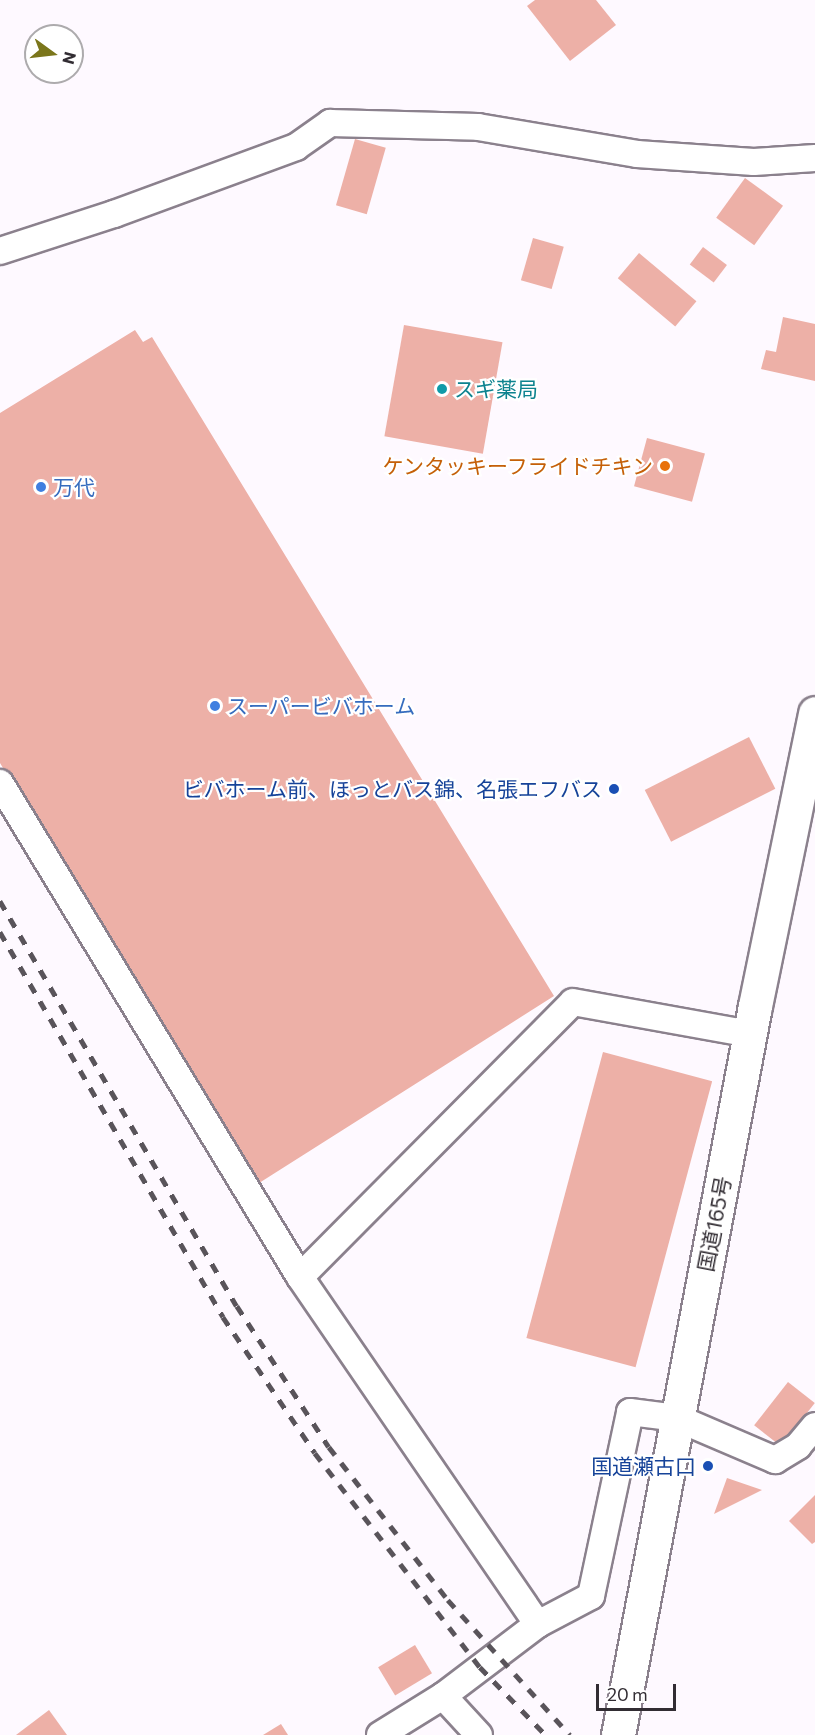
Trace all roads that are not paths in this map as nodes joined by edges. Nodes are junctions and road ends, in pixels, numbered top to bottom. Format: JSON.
{"nodes":[{"id":1,"x":815,"y":158,"type":"edge"},
{"id":2,"x":0,"y":251,"type":"edge"},
{"id":3,"x":815,"y":713,"type":"edge"},
{"id":4,"x":0,"y":783,"type":"edge"},
{"id":5,"x":750,"y":1034,"type":"junction"},
{"id":6,"x":300,"y":1277,"type":"junction"},
{"id":7,"x":677,"y":1418,"type":"junction"},
{"id":8,"x":815,"y":1426,"type":"edge"},
{"id":9,"x":538,"y":1624,"type":"junction"},
{"id":10,"x":443,"y":1696,"type":"junction"},
{"id":11,"x":380,"y":1735,"type":"edge"},
{"id":12,"x":479,"y":1735,"type":"edge"},
{"id":13,"x":618,"y":1735,"type":"edge"}],
"edges":[{"from":1,"to":2,"type":"street"},
{"from":3,"to":5,"type":"highway","name":"国道165号"},
{"from":4,"to":6,"type":"street"},
{"from":5,"to":6,"type":"street"},
{"from":5,"to":7,"type":"highway","name":"国道165号"},
{"from":6,"to":9,"type":"street"},
{"from":7,"to":8,"type":"street"},
{"from":7,"to":9,"type":"street"},
{"from":7,"to":13,"type":"highway","name":"国道165号"},
{"from":9,"to":10,"type":"street"},
{"from":10,"to":11,"type":"street"},
{"from":10,"to":12,"type":"street"}]}
